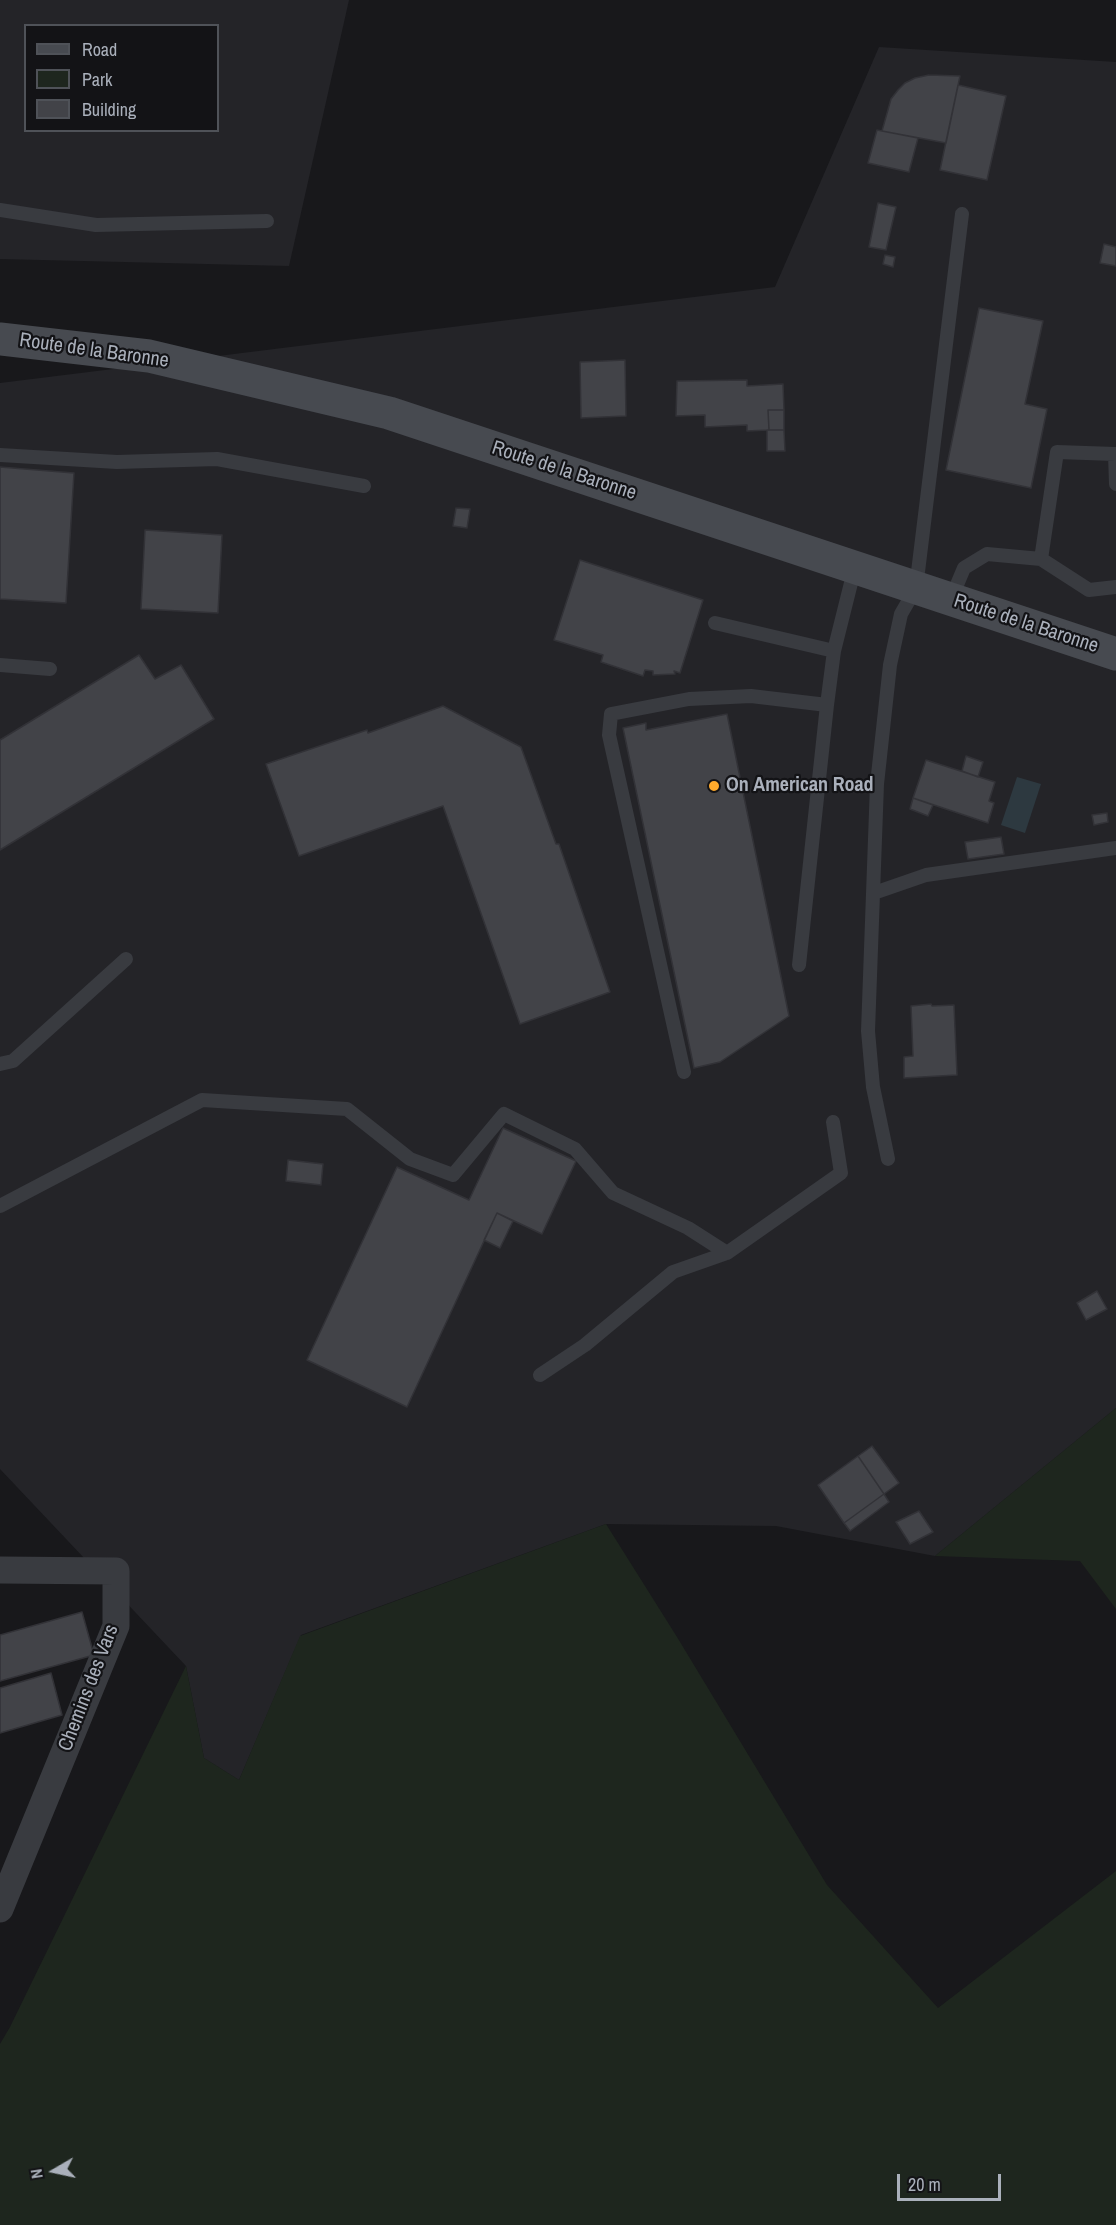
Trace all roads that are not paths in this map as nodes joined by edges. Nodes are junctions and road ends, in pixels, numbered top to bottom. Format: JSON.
{"nodes":[{"id":1,"x":0,"y":210,"type":"edge"},
{"id":2,"x":962,"y":214,"type":"dead end"},
{"id":3,"x":267,"y":221,"type":"dead end"},
{"id":4,"x":0,"y":339,"type":"edge"},
{"id":5,"x":0,"y":455,"type":"edge"},
{"id":6,"x":1116,"y":484,"type":"edge"},
{"id":7,"x":364,"y":486,"type":"dead end"},
{"id":8,"x":1041,"y":559,"type":"junction"},
{"id":9,"x":855,"y":567,"type":"junction"},
{"id":10,"x":1116,"y":587,"type":"edge"},
{"id":11,"x":916,"y":588,"type":"junction"},
{"id":12,"x":951,"y":599,"type":"junction"},
{"id":13,"x":715,"y":623,"type":"dead end"},
{"id":14,"x":834,"y":651,"type":"junction"},
{"id":15,"x":1116,"y":654,"type":"edge"},
{"id":16,"x":0,"y":665,"type":"edge"},
{"id":17,"x":50,"y":669,"type":"dead end"},
{"id":18,"x":827,"y":705,"type":"junction"},
{"id":19,"x":1116,"y":848,"type":"edge"},
{"id":20,"x":874,"y":893,"type":"junction"},
{"id":21,"x":126,"y":959,"type":"dead end"},
{"id":22,"x":799,"y":965,"type":"dead end"},
{"id":23,"x":0,"y":1065,"type":"edge"},
{"id":24,"x":684,"y":1072,"type":"dead end"},
{"id":25,"x":833,"y":1122,"type":"dead end"},
{"id":26,"x":888,"y":1159,"type":"dead end"},
{"id":27,"x":0,"y":1206,"type":"edge"},
{"id":28,"x":727,"y":1253,"type":"junction"},
{"id":29,"x":540,"y":1375,"type":"dead end"},
{"id":30,"x":0,"y":1570,"type":"edge"},
{"id":31,"x":0,"y":1910,"type":"edge"}],
"edges":[{"from":1,"to":3,"type":"lane"},
{"from":2,"to":11,"type":"lane"},
{"from":4,"to":9,"type":"main road","name":"Route de la Baronne"},
{"from":5,"to":7,"type":"lane"},
{"from":6,"to":8,"type":"lane"},
{"from":8,"to":10,"type":"lane"},
{"from":8,"to":12,"type":"lane"},
{"from":9,"to":11,"type":"main road","name":"Route de la Baronne"},
{"from":9,"to":14,"type":"lane"},
{"from":11,"to":12,"type":"main road","name":"Route de la Baronne"},
{"from":11,"to":20,"type":"lane"},
{"from":12,"to":15,"type":"main road","name":"Route de la Baronne"},
{"from":13,"to":14,"type":"lane"},
{"from":14,"to":18,"type":"lane"},
{"from":16,"to":17,"type":"lane"},
{"from":18,"to":22,"type":"lane"},
{"from":18,"to":24,"type":"lane"},
{"from":19,"to":20,"type":"lane"},
{"from":20,"to":26,"type":"lane"},
{"from":21,"to":23,"type":"lane"},
{"from":25,"to":28,"type":"lane"},
{"from":27,"to":28,"type":"lane"},
{"from":28,"to":29,"type":"lane"},
{"from":30,"to":31,"type":"street","name":"Chemins des Vars"}]}
